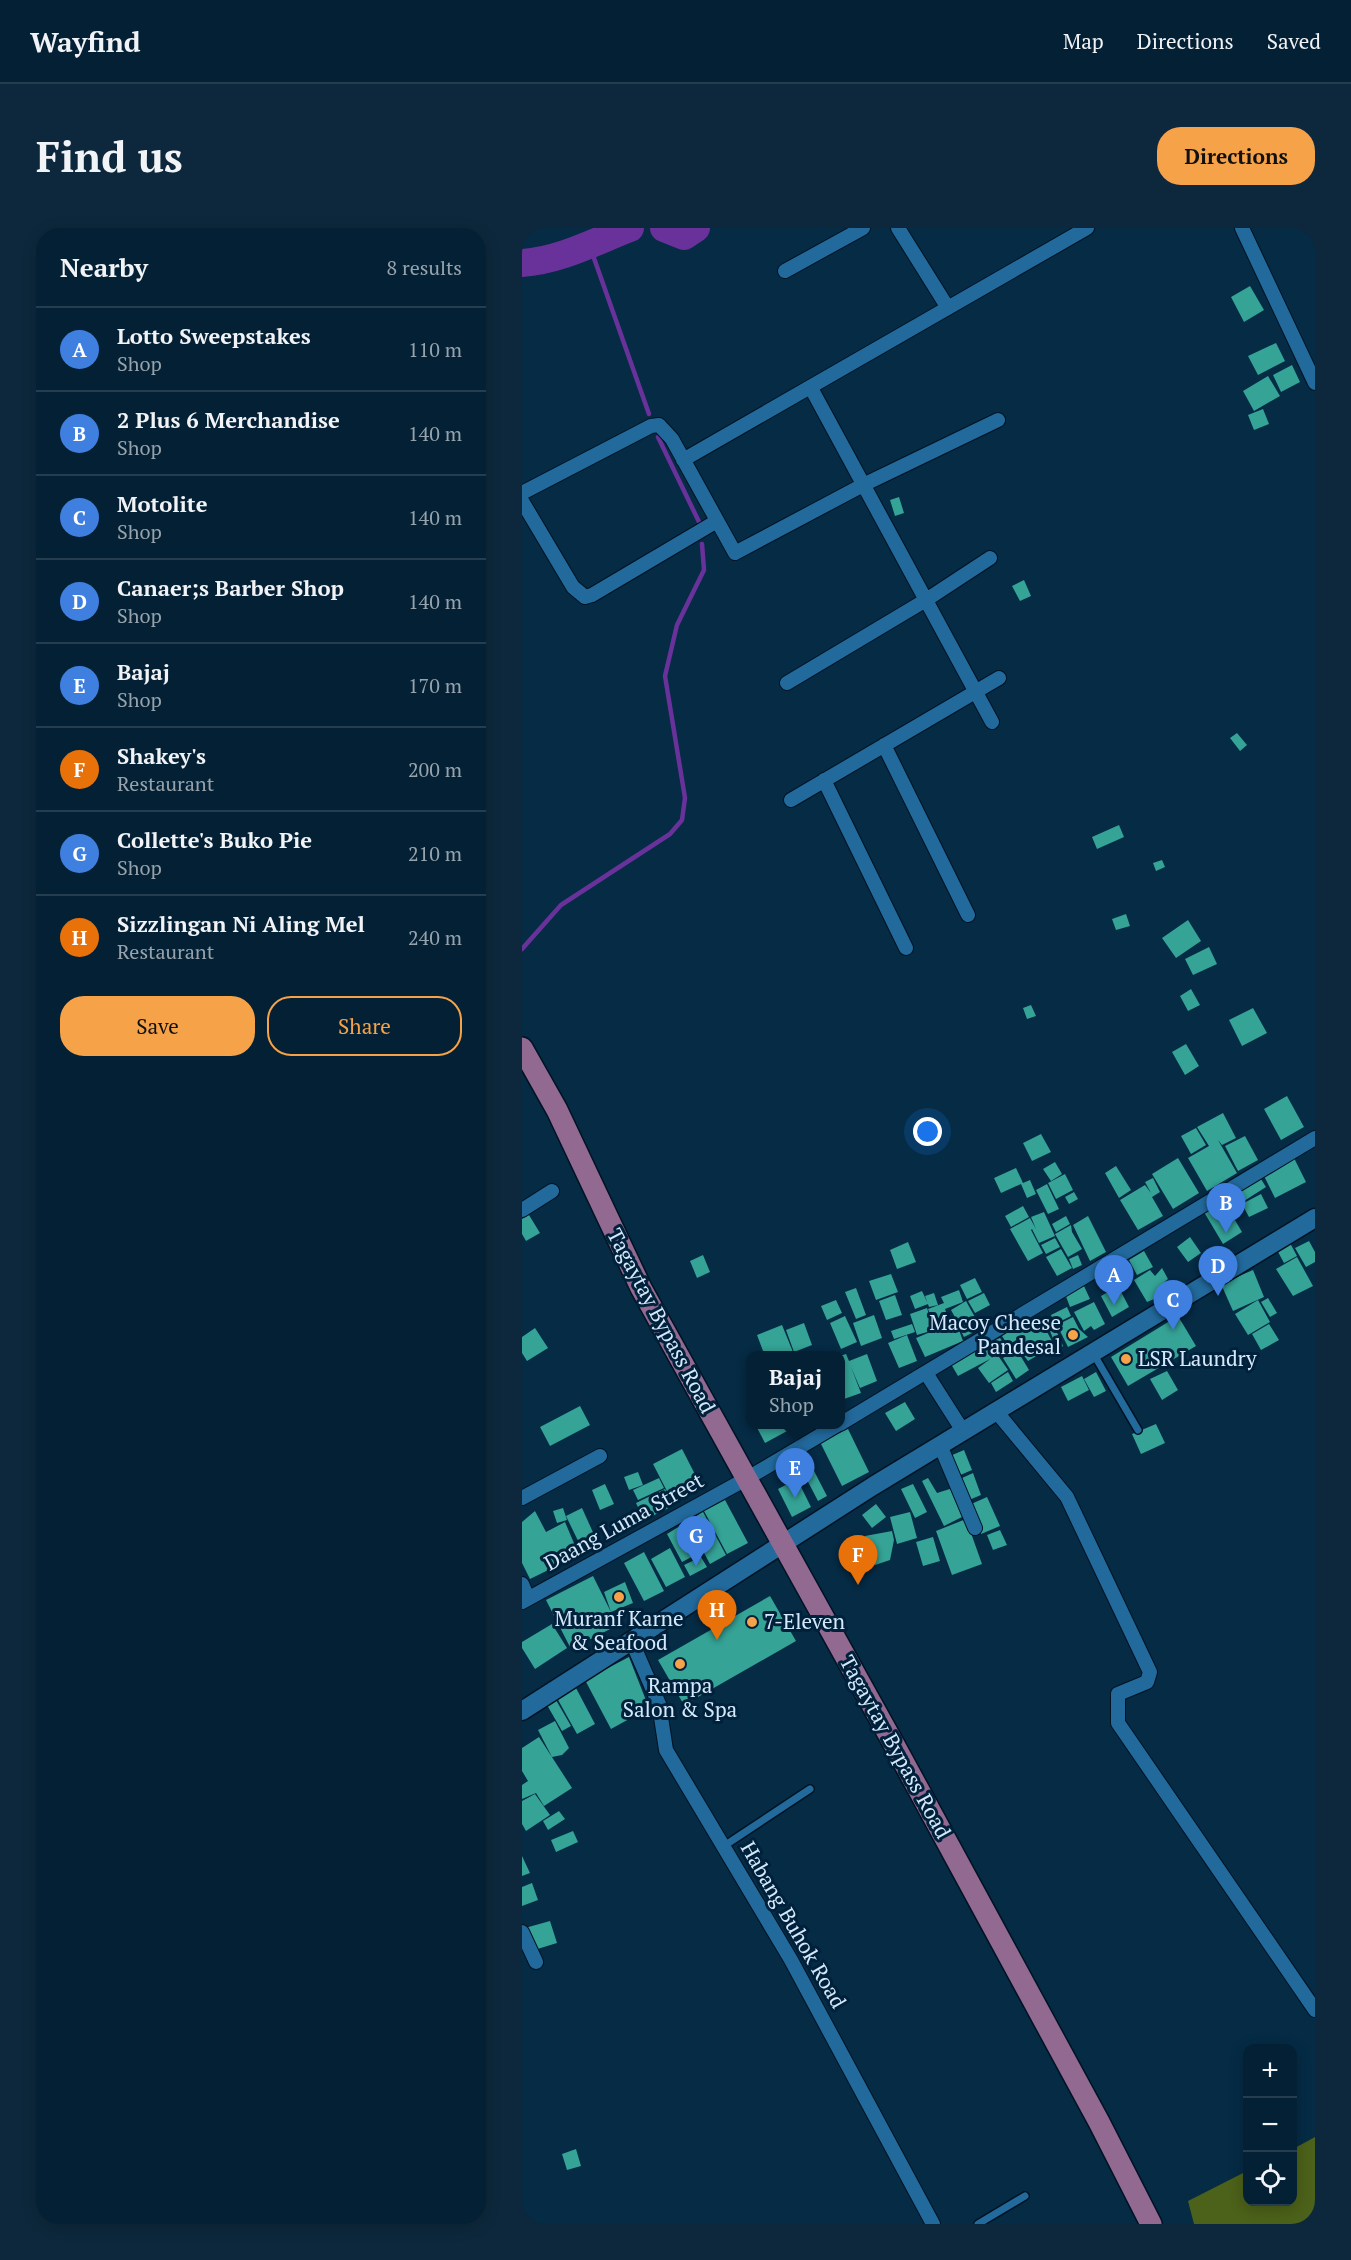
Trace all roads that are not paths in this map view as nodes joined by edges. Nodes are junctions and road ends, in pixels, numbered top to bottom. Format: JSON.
{"nodes":[{"id":1,"x":864,"y":228,"type":"edge"},
{"id":2,"x":898,"y":228,"type":"edge"},
{"id":3,"x":1088,"y":228,"type":"edge"},
{"id":4,"x":1242,"y":228,"type":"edge"},
{"id":5,"x":785,"y":271,"type":"dead end"},
{"id":6,"x":948,"y":308,"type":"junction"},
{"id":7,"x":1315,"y":383,"type":"edge"},
{"id":8,"x":810,"y":388,"type":"junction"},
{"id":9,"x":998,"y":420,"type":"dead end"},
{"id":10,"x":683,"y":460,"type":"junction"},
{"id":11,"x":863,"y":485,"type":"junction"},
{"id":12,"x":522,"y":493,"type":"edge"},
{"id":13,"x":522,"y":501,"type":"edge"},
{"id":14,"x":717,"y":521,"type":"junction"},
{"id":15,"x":990,"y":558,"type":"dead end"},
{"id":16,"x":926,"y":600,"type":"junction"},
{"id":17,"x":999,"y":678,"type":"dead end"},
{"id":18,"x":787,"y":683,"type":"dead end"},
{"id":19,"x":975,"y":691,"type":"junction"},
{"id":20,"x":992,"y":722,"type":"dead end"},
{"id":21,"x":884,"y":745,"type":"junction"},
{"id":22,"x":824,"y":780,"type":"junction"},
{"id":23,"x":791,"y":800,"type":"dead end"},
{"id":24,"x":968,"y":915,"type":"dead end"},
{"id":25,"x":906,"y":948,"type":"dead end"},
{"id":26,"x":522,"y":1048,"type":"edge"},
{"id":27,"x":1315,"y":1138,"type":"edge"},
{"id":28,"x":552,"y":1191,"type":"dead end"},
{"id":29,"x":522,"y":1210,"type":"edge"},
{"id":30,"x":1315,"y":1218,"type":"edge"},
{"id":31,"x":1092,"y":1351,"type":"junction"},
{"id":32,"x":926,"y":1373,"type":"junction"},
{"id":33,"x":995,"y":1410,"type":"junction"},
{"id":34,"x":845,"y":1420,"type":"edge"},
{"id":35,"x":831,"y":1429,"type":"edge"},
{"id":36,"x":1138,"y":1430,"type":"dead end"},
{"id":37,"x":963,"y":1431,"type":"junction"},
{"id":38,"x":940,"y":1445,"type":"junction"},
{"id":39,"x":600,"y":1456,"type":"dead end"},
{"id":40,"x":746,"y":1479,"type":"junction"},
{"id":41,"x":522,"y":1498,"type":"edge"},
{"id":42,"x":975,"y":1528,"type":"dead end"},
{"id":43,"x":782,"y":1545,"type":"junction"},
{"id":44,"x":522,"y":1584,"type":"edge"},
{"id":45,"x":525,"y":1600,"type":"edge"},
{"id":46,"x":632,"y":1642,"type":"junction"},
{"id":47,"x":522,"y":1711,"type":"edge"},
{"id":48,"x":810,"y":1789,"type":"dead end"},
{"id":49,"x":723,"y":1846,"type":"junction"},
{"id":50,"x":522,"y":1932,"type":"edge"},
{"id":51,"x":536,"y":1962,"type":"dead end"},
{"id":52,"x":1315,"y":2010,"type":"edge"},
{"id":53,"x":1025,"y":2196,"type":"dead end"},
{"id":54,"x":933,"y":2224,"type":"edge"},
{"id":55,"x":978,"y":2224,"type":"edge"},
{"id":56,"x":1151,"y":2224,"type":"edge"}],
"edges":[{"from":1,"to":5,"type":"street"},
{"from":2,"to":6,"type":"street"},
{"from":3,"to":6,"type":"street"},
{"from":4,"to":7,"type":"street"},
{"from":6,"to":8,"type":"street"},
{"from":8,"to":10,"type":"street"},
{"from":8,"to":11,"type":"street"},
{"from":9,"to":11,"type":"street"},
{"from":10,"to":12,"type":"street"},
{"from":10,"to":14,"type":"street"},
{"from":11,"to":14,"type":"street"},
{"from":11,"to":16,"type":"street"},
{"from":13,"to":14,"type":"street"},
{"from":15,"to":16,"type":"street"},
{"from":16,"to":18,"type":"street"},
{"from":16,"to":19,"type":"street"},
{"from":17,"to":19,"type":"street"},
{"from":19,"to":20,"type":"street"},
{"from":19,"to":21,"type":"street"},
{"from":21,"to":22,"type":"street"},
{"from":21,"to":24,"type":"street"},
{"from":22,"to":23,"type":"street"},
{"from":22,"to":25,"type":"street"},
{"from":26,"to":40,"type":"main road","name":"Tagaytay Bypass Road"},
{"from":27,"to":32,"type":"street","name":"Daang Luma Street"},
{"from":28,"to":29,"type":"street"},
{"from":30,"to":31,"type":"main road"},
{"from":31,"to":33,"type":"main road"},
{"from":31,"to":36,"type":"lane"},
{"from":32,"to":34,"type":"street","name":"Daang Luma Street"},
{"from":32,"to":37,"type":"street"},
{"from":33,"to":37,"type":"main road"},
{"from":33,"to":52,"type":"street"},
{"from":35,"to":40,"type":"street","name":"Daang Luma Street"},
{"from":37,"to":38,"type":"main road"},
{"from":38,"to":42,"type":"street"},
{"from":38,"to":43,"type":"main road"},
{"from":39,"to":41,"type":"street"},
{"from":40,"to":43,"type":"main road","name":"Tagaytay Bypass Road"},
{"from":40,"to":45,"type":"street","name":"Daang Luma Street"},
{"from":43,"to":46,"type":"main road"},
{"from":43,"to":56,"type":"main road","name":"Tagaytay Bypass Road"},
{"from":44,"to":45,"type":"street"},
{"from":46,"to":47,"type":"main road"},
{"from":46,"to":49,"type":"street","name":"Habang Buhok Road"},
{"from":48,"to":49,"type":"lane"},
{"from":49,"to":54,"type":"street","name":"Habang Buhok Road"},
{"from":50,"to":51,"type":"street"},
{"from":53,"to":55,"type":"lane"}]}
